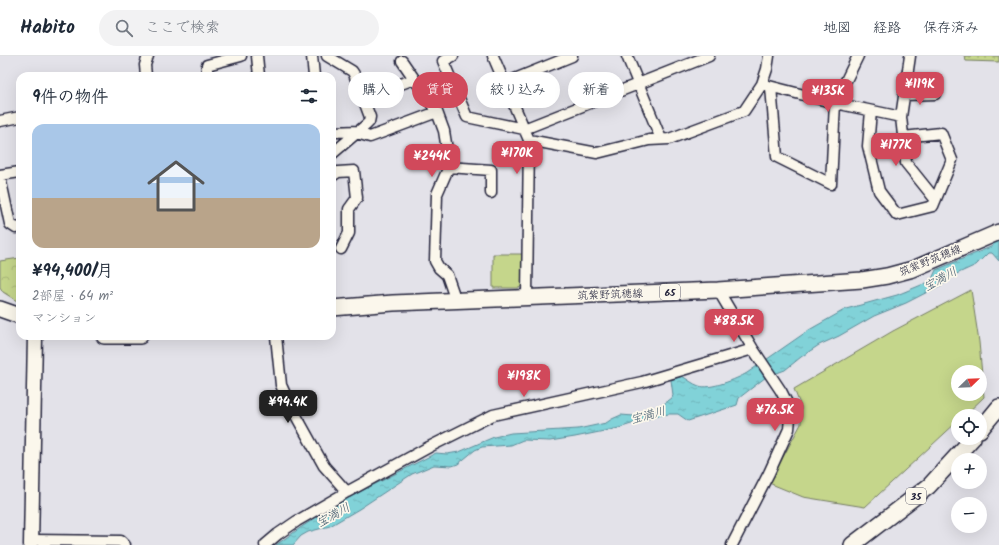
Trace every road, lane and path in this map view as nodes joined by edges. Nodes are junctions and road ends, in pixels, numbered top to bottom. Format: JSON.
{"nodes":[{"id":1,"x":148,"y":56,"type":"edge"},
{"id":2,"x":241,"y":56,"type":"edge"},
{"id":3,"x":257,"y":56,"type":"edge"},
{"id":4,"x":312,"y":56,"type":"edge"},
{"id":5,"x":327,"y":56,"type":"edge"},
{"id":6,"x":452,"y":56,"type":"edge"},
{"id":7,"x":493,"y":56,"type":"edge"},
{"id":8,"x":572,"y":56,"type":"edge"},
{"id":9,"x":627,"y":56,"type":"edge"},
{"id":10,"x":709,"y":56,"type":"edge"},
{"id":11,"x":769,"y":56,"type":"edge"},
{"id":12,"x":856,"y":56,"type":"edge"},
{"id":13,"x":910,"y":56,"type":"edge"},
{"id":14,"x":402,"y":61,"type":"dead end"},
{"id":15,"x":146,"y":72,"type":"edge"},
{"id":16,"x":207,"y":72,"type":"edge"},
{"id":17,"x":259,"y":72,"type":"edge"},
{"id":18,"x":314,"y":72,"type":"edge"},
{"id":19,"x":353,"y":72,"type":"edge"},
{"id":20,"x":500,"y":72,"type":"edge"},
{"id":21,"x":532,"y":72,"type":"edge"},
{"id":22,"x":412,"y":76,"type":"edge"},
{"id":23,"x":639,"y":83,"type":"junction"},
{"id":24,"x":766,"y":85,"type":"junction"},
{"id":25,"x":935,"y":94,"type":"dead end"},
{"id":26,"x":904,"y":95,"type":"junction"},
{"id":27,"x":835,"y":103,"type":"junction"},
{"id":28,"x":367,"y":108,"type":"edge"},
{"id":29,"x":434,"y":108,"type":"edge"},
{"id":30,"x":515,"y":108,"type":"edge"},
{"id":31,"x":871,"y":111,"type":"junction"},
{"id":32,"x":437,"y":112,"type":"junction"},
{"id":33,"x":901,"y":117,"type":"junction"},
{"id":34,"x":16,"y":118,"type":"edge"},
{"id":35,"x":0,"y":121,"type":"edge"},
{"id":36,"x":524,"y":129,"type":"junction"},
{"id":37,"x":358,"y":132,"type":"junction"},
{"id":38,"x":336,"y":133,"type":"edge"},
{"id":39,"x":903,"y":137,"type":"junction"},
{"id":40,"x":661,"y":139,"type":"junction"},
{"id":41,"x":529,"y":140,"type":"junction"},
{"id":42,"x":336,"y":151,"type":"edge"},
{"id":43,"x":448,"y":167,"type":"junction"},
{"id":44,"x":16,"y":173,"type":"edge"},
{"id":45,"x":336,"y":173,"type":"edge"},
{"id":46,"x":0,"y":176,"type":"edge"},
{"id":47,"x":492,"y":193,"type":"dead end"},
{"id":48,"x":935,"y":200,"type":"junction"},
{"id":49,"x":16,"y":228,"type":"edge"},
{"id":50,"x":999,"y":232,"type":"edge"},
{"id":51,"x":341,"y":249,"type":"dead end"},
{"id":52,"x":718,"y":290,"type":"junction"},
{"id":53,"x":527,"y":297,"type":"junction"},
{"id":54,"x":456,"y":301,"type":"junction"},
{"id":55,"x":336,"y":308,"type":"edge"},
{"id":56,"x":0,"y":309,"type":"edge"},
{"id":57,"x":16,"y":315,"type":"edge"},
{"id":58,"x":34,"y":340,"type":"edge"},
{"id":59,"x":276,"y":340,"type":"edge"},
{"id":60,"x":756,"y":352,"type":"junction"},
{"id":61,"x":999,"y":407,"type":"edge"},
{"id":62,"x":987,"y":422,"type":"edge"},
{"id":63,"x":967,"y":445,"type":"edge"},
{"id":64,"x":347,"y":492,"type":"junction"},
{"id":65,"x":31,"y":543,"type":"edge"},
{"id":66,"x":125,"y":545,"type":"edge"},
{"id":67,"x":264,"y":545,"type":"edge"},
{"id":68,"x":732,"y":545,"type":"edge"},
{"id":69,"x":852,"y":545,"type":"edge"}],
"edges":[{"from":1,"to":15,"type":"street"},
{"from":2,"to":16,"type":"street"},
{"from":3,"to":17,"type":"street"},
{"from":4,"to":18,"type":"street"},
{"from":5,"to":19,"type":"street"},
{"from":6,"to":36,"type":"street"},
{"from":7,"to":20,"type":"street"},
{"from":8,"to":21,"type":"street"},
{"from":9,"to":23,"type":"street"},
{"from":10,"to":23,"type":"street"},
{"from":11,"to":24,"type":"street"},
{"from":12,"to":27,"type":"street"},
{"from":13,"to":26,"type":"street"},
{"from":14,"to":22,"type":"street"},
{"from":23,"to":36,"type":"street"},
{"from":23,"to":40,"type":"street"},
{"from":24,"to":27,"type":"street"},
{"from":24,"to":27,"type":"street"},
{"from":24,"to":40,"type":"street"},
{"from":25,"to":26,"type":"street"},
{"from":26,"to":33,"type":"street"},
{"from":27,"to":31,"type":"street"},
{"from":28,"to":37,"type":"street"},
{"from":29,"to":32,"type":"street"},
{"from":30,"to":36,"type":"street"},
{"from":31,"to":33,"type":"street"},
{"from":31,"to":48,"type":"street"},
{"from":32,"to":37,"type":"street"},
{"from":32,"to":43,"type":"street"},
{"from":33,"to":39,"type":"street"},
{"from":34,"to":35,"type":"street"},
{"from":36,"to":41,"type":"street"},
{"from":37,"to":38,"type":"street"},
{"from":37,"to":42,"type":"street"},
{"from":39,"to":48,"type":"street"},
{"from":39,"to":48,"type":"street"},
{"from":40,"to":41,"type":"street"},
{"from":41,"to":53,"type":"street"},
{"from":43,"to":47,"type":"street"},
{"from":43,"to":54,"type":"street"},
{"from":44,"to":46,"type":"street"},
{"from":45,"to":51,"type":"street"},
{"from":46,"to":49,"type":"street"},
{"from":50,"to":52,"type":"main road","name":"筑紫野筑穂線","number":"65"},
{"from":52,"to":53,"type":"main road","name":"筑紫野筑穂線","number":"65"},
{"from":52,"to":60,"type":"street"},
{"from":53,"to":54,"type":"main road","name":"筑紫野筑穂線","number":"65"},
{"from":54,"to":55,"type":"main road","name":"筑紫野筑穂線","number":"65"},
{"from":56,"to":57,"type":"main road"},
{"from":58,"to":65,"type":"street"},
{"from":59,"to":64,"type":"street"},
{"from":60,"to":64,"type":"street"},
{"from":60,"to":68,"type":"street"},
{"from":61,"to":62,"type":"main road"},
{"from":63,"to":69,"type":"main road","number":"35"},
{"from":64,"to":67,"type":"street"},
{"from":65,"to":66,"type":"street"}]}
